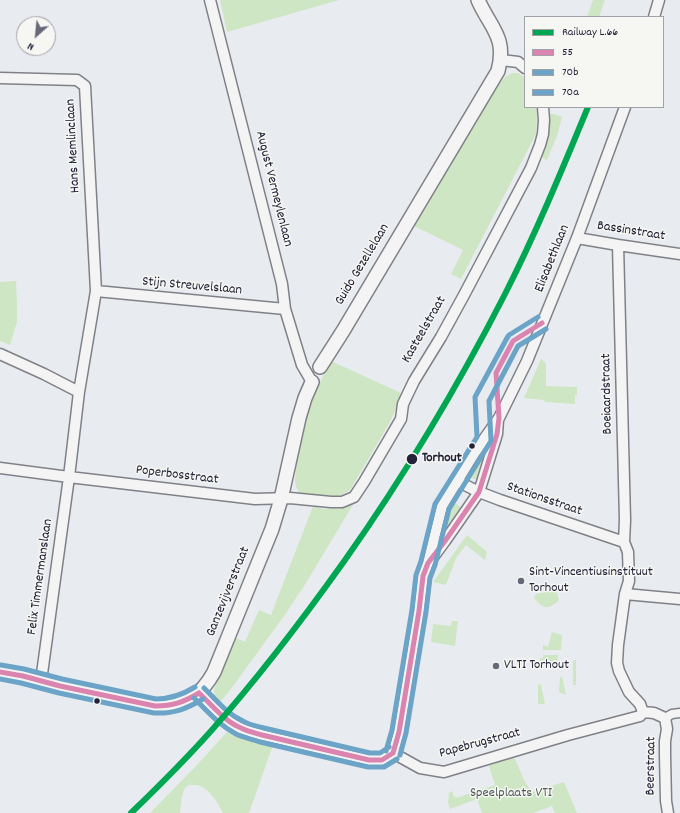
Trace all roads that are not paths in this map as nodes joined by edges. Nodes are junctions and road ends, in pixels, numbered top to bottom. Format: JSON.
{"nodes":[{"id":1,"x":210,"y":0,"type":"edge"},
{"id":2,"x":478,"y":0,"type":"edge"},
{"id":3,"x":659,"y":0,"type":"edge"},
{"id":4,"x":654,"y":16,"type":"edge"},
{"id":5,"x":500,"y":60,"type":"junction"},
{"id":6,"x":524,"y":67,"type":"edge"},
{"id":7,"x":0,"y":78,"type":"edge"},
{"id":8,"x":543,"y":108,"type":"edge"},
{"id":9,"x":626,"y":108,"type":"edge"},
{"id":10,"x":577,"y":238,"type":"junction"},
{"id":11,"x":618,"y":245,"type":"junction"},
{"id":12,"x":680,"y":254,"type":"edge"},
{"id":13,"x":96,"y":292,"type":"junction"},
{"id":14,"x":285,"y":309,"type":"junction"},
{"id":15,"x":0,"y":354,"type":"edge"},
{"id":16,"x":320,"y":367,"type":"joint"},
{"id":17,"x":312,"y":382,"type":"junction"},
{"id":18,"x":79,"y":392,"type":"junction"},
{"id":19,"x":499,"y":418,"type":"junction"},
{"id":20,"x":0,"y":468,"type":"edge"},
{"id":21,"x":69,"y":477,"type":"junction"},
{"id":22,"x":457,"y":481,"type":"junction"},
{"id":23,"x":479,"y":492,"type":"junction"},
{"id":24,"x":281,"y":499,"type":"junction"},
{"id":25,"x":624,"y":542,"type":"junction"},
{"id":26,"x":428,"y":563,"type":"junction"},
{"id":27,"x":625,"y":594,"type":"junction"},
{"id":28,"x":680,"y":598,"type":"edge"},
{"id":29,"x":0,"y":672,"type":"edge"},
{"id":30,"x":41,"y":681,"type":"junction"},
{"id":31,"x":199,"y":693,"type":"junction"},
{"id":32,"x":642,"y":712,"type":"junction"},
{"id":33,"x":680,"y":712,"type":"edge"},
{"id":34,"x":666,"y":718,"type":"junction"},
{"id":35,"x":393,"y":753,"type":"junction"},
{"id":36,"x":668,"y":813,"type":"edge"}],
"edges":[{"from":1,"to":14,"type":"street","name":"August Vermeylenlaan"},
{"from":2,"to":5,"type":"street"},
{"from":3,"to":4,"type":"street"},
{"from":5,"to":6,"type":"street"},
{"from":5,"to":16,"type":"street","name":"Guido Gezellelaan"},
{"from":7,"to":13,"type":"street","name":"Hans Memlinclaan"},
{"from":8,"to":24,"type":"street","name":"Kasteelstraat"},
{"from":9,"to":10,"type":"street","name":"Elisabethlaan"},
{"from":10,"to":11,"type":"street","name":"Bassinstraat"},
{"from":10,"to":19,"type":"street","name":"Elisabethlaan"},
{"from":11,"to":12,"type":"street","name":"Bassinstraat"},
{"from":11,"to":25,"type":"street","name":"Boeiaardstraat"},
{"from":13,"to":14,"type":"street","name":"Stijn Streuvelslaan"},
{"from":13,"to":18,"type":"street"},
{"from":14,"to":17,"type":"street","name":"August Vermeylenlaan"},
{"from":15,"to":18,"type":"street"},
{"from":16,"to":17,"type":"street","name":"Guido Gezellelaan"},
{"from":17,"to":24,"type":"street","name":"Guido Gezellelaan"},
{"from":18,"to":21,"type":"street"},
{"from":19,"to":22,"type":"street","name":"Elisabethlaan"},
{"from":19,"to":23,"type":"street","name":"Elisabethlaan"},
{"from":20,"to":21,"type":"street","name":"Poperbosstraat"},
{"from":21,"to":24,"type":"street","name":"Poperbosstraat"},
{"from":21,"to":30,"type":"street","name":"Felix Timmermanslaan"},
{"from":22,"to":23,"type":"street","name":"Stationsstraat"},
{"from":22,"to":26,"type":"street","name":"Elisabethlaan"},
{"from":23,"to":25,"type":"street","name":"Stationsstraat"},
{"from":23,"to":26,"type":"street","name":"Elisabethlaan"},
{"from":24,"to":31,"type":"street","name":"Ganzevijverstraat"},
{"from":25,"to":27,"type":"street","name":"Boeiaardstraat"},
{"from":26,"to":35,"type":"street","name":"Elisabethlaan"},
{"from":27,"to":28,"type":"street"},
{"from":27,"to":32,"type":"street","name":"Boeiaardstraat"},
{"from":29,"to":30,"type":"street"},
{"from":30,"to":31,"type":"street"},
{"from":31,"to":35,"type":"street"},
{"from":32,"to":34,"type":"street"},
{"from":32,"to":35,"type":"street","name":"Papebrugstraat"},
{"from":33,"to":34,"type":"street"},
{"from":34,"to":36,"type":"street","name":"Beerstraat"}]}
